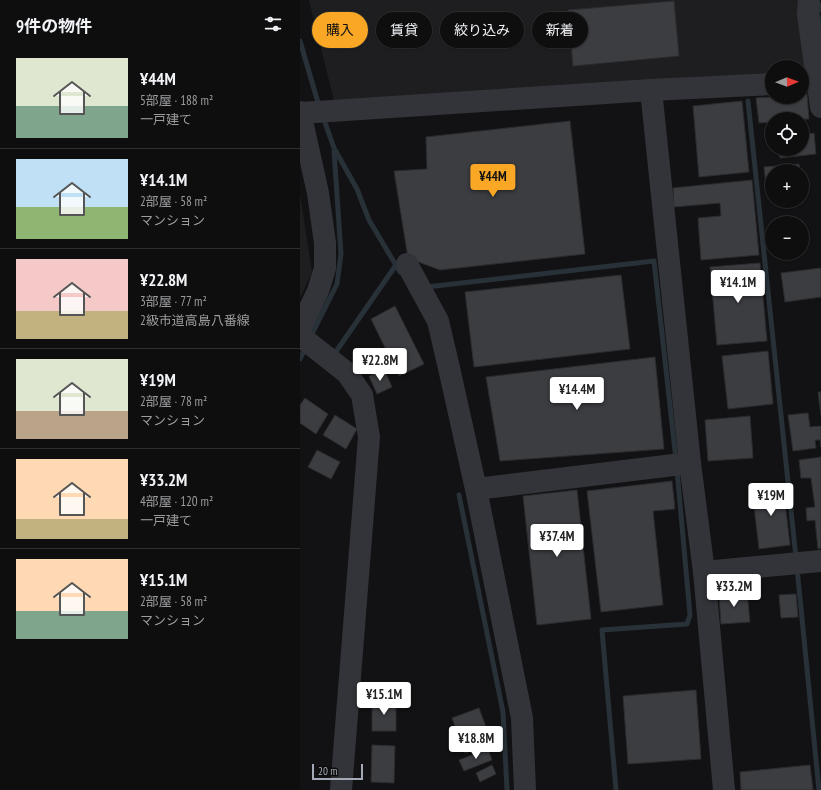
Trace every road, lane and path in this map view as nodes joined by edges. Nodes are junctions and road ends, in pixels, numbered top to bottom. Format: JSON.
{"nodes":[{"id":1,"x":809,"y":0,"type":"edge"},
{"id":2,"x":813,"y":82,"type":"edge"},
{"id":3,"x":765,"y":84,"type":"edge"},
{"id":4,"x":651,"y":90,"type":"junction"},
{"id":5,"x":821,"y":107,"type":"edge"},
{"id":6,"x":300,"y":112,"type":"edge"},
{"id":7,"x":407,"y":264,"type":"dead end"},
{"id":8,"x":300,"y":329,"type":"edge"},
{"id":9,"x":300,"y":336,"type":"edge"},
{"id":10,"x":690,"y":463,"type":"junction"},
{"id":11,"x":476,"y":489,"type":"junction"},
{"id":12,"x":821,"y":561,"type":"edge"},
{"id":13,"x":704,"y":572,"type":"junction"},
{"id":14,"x":341,"y":790,"type":"edge"},
{"id":15,"x":525,"y":790,"type":"edge"},
{"id":16,"x":724,"y":790,"type":"edge"}],
"edges":[{"from":1,"to":2,"type":"street"},
{"from":2,"to":5,"type":"street"},
{"from":3,"to":4,"type":"street"},
{"from":4,"to":6,"type":"street"},
{"from":4,"to":10,"type":"street"},
{"from":6,"to":8,"type":"street"},
{"from":7,"to":11,"type":"street"},
{"from":9,"to":14,"type":"street"},
{"from":10,"to":11,"type":"street"},
{"from":10,"to":13,"type":"street"},
{"from":11,"to":15,"type":"street"},
{"from":12,"to":13,"type":"street"},
{"from":13,"to":16,"type":"street"}]}
